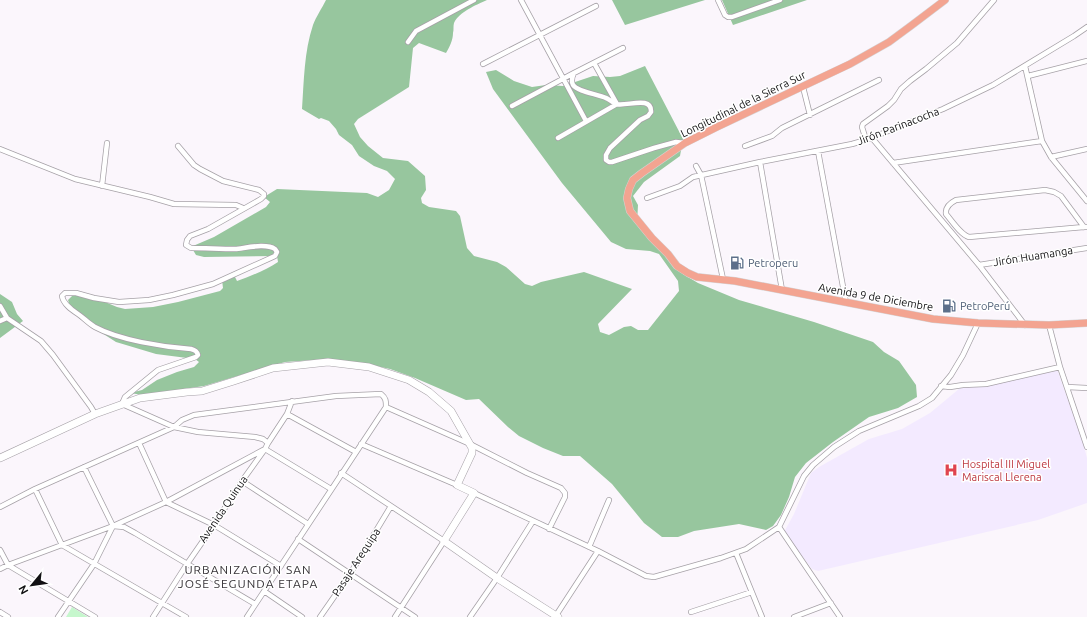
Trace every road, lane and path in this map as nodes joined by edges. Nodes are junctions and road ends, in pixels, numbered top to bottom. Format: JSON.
{"nodes":[{"id":1,"x":474,"y":0,"type":"edge"},
{"id":2,"x":521,"y":0,"type":"edge"},
{"id":3,"x":718,"y":0,"type":"edge"},
{"id":4,"x":780,"y":0,"type":"edge"},
{"id":5,"x":945,"y":0,"type":"edge"},
{"id":6,"x":994,"y":0,"type":"edge"},
{"id":7,"x":596,"y":6,"type":"dead end"},
{"id":8,"x":1087,"y":27,"type":"edge"},
{"id":9,"x":540,"y":35,"type":"junction"},
{"id":10,"x":408,"y":42,"type":"dead end"},
{"id":11,"x":623,"y":48,"type":"dead end"},
{"id":12,"x":1087,"y":61,"type":"edge"},
{"id":13,"x":594,"y":63,"type":"junction"},
{"id":14,"x":483,"y":64,"type":"dead end"},
{"id":15,"x":1025,"y":66,"type":"junction"},
{"id":16,"x":574,"y":73,"type":"junction"},
{"id":17,"x":1028,"y":76,"type":"junction"},
{"id":18,"x":564,"y":79,"type":"junction"},
{"id":19,"x":879,"y":80,"type":"dead end"},
{"id":20,"x":803,"y":87,"type":"junction"},
{"id":21,"x":617,"y":104,"type":"junction"},
{"id":22,"x":512,"y":106,"type":"dead end"},
{"id":23,"x":810,"y":115,"type":"junction"},
{"id":24,"x":586,"y":121,"type":"junction"},
{"id":25,"x":558,"y":138,"type":"dead end"},
{"id":26,"x":872,"y":138,"type":"junction"},
{"id":27,"x":866,"y":140,"type":"junction"},
{"id":28,"x":1042,"y":141,"type":"junction"},
{"id":29,"x":107,"y":143,"type":"dead end"},
{"id":30,"x":685,"y":143,"type":"junction"},
{"id":31,"x":178,"y":146,"type":"dead end"},
{"id":32,"x":745,"y":146,"type":"dead end"},
{"id":33,"x":0,"y":149,"type":"edge"},
{"id":34,"x":1087,"y":149,"type":"edge"},
{"id":35,"x":818,"y":150,"type":"junction"},
{"id":36,"x":1051,"y":157,"type":"junction"},
{"id":37,"x":760,"y":162,"type":"junction"},
{"id":38,"x":893,"y":163,"type":"junction"},
{"id":39,"x":696,"y":166,"type":"dead end"},
{"id":40,"x":701,"y":175,"type":"junction"},
{"id":41,"x":102,"y":186,"type":"junction"},
{"id":42,"x":647,"y":198,"type":"dead end"},
{"id":43,"x":1087,"y":201,"type":"edge"},
{"id":44,"x":244,"y":208,"type":"junction"},
{"id":45,"x":1086,"y":227,"type":"edge"},
{"id":46,"x":1087,"y":248,"type":"edge"},
{"id":47,"x":979,"y":265,"type":"junction"},
{"id":48,"x":722,"y":279,"type":"junction"},
{"id":49,"x":782,"y":290,"type":"junction"},
{"id":50,"x":846,"y":303,"type":"junction"},
{"id":51,"x":0,"y":306,"type":"edge"},
{"id":52,"x":7,"y":318,"type":"junction"},
{"id":53,"x":0,"y":321,"type":"edge"},
{"id":54,"x":978,"y":323,"type":"junction"},
{"id":55,"x":1087,"y":323,"type":"edge"},
{"id":56,"x":1025,"y":325,"type":"junction"},
{"id":57,"x":1049,"y":325,"type":"junction"},
{"id":58,"x":1060,"y":368,"type":"junction"},
{"id":59,"x":941,"y":386,"type":"junction"},
{"id":60,"x":1067,"y":387,"type":"junction"},
{"id":61,"x":1087,"y":388,"type":"edge"},
{"id":62,"x":292,"y":401,"type":"junction"},
{"id":63,"x":122,"y":404,"type":"junction"},
{"id":64,"x":386,"y":407,"type":"junction"},
{"id":65,"x":95,"y":414,"type":"junction"},
{"id":66,"x":287,"y":414,"type":"junction"},
{"id":67,"x":174,"y":427,"type":"junction"},
{"id":68,"x":1086,"y":437,"type":"edge"},
{"id":69,"x":139,"y":443,"type":"junction"},
{"id":70,"x":268,"y":443,"type":"junction"},
{"id":71,"x":361,"y":444,"type":"junction"},
{"id":72,"x":470,"y":444,"type":"junction"},
{"id":73,"x":1087,"y":447,"type":"edge"},
{"id":74,"x":265,"y":449,"type":"junction"},
{"id":75,"x":356,"y":452,"type":"junction"},
{"id":76,"x":0,"y":458,"type":"edge"},
{"id":77,"x":84,"y":467,"type":"junction"},
{"id":78,"x":341,"y":473,"type":"junction"},
{"id":79,"x":242,"y":481,"type":"junction"},
{"id":80,"x":457,"y":485,"type":"junction"},
{"id":81,"x":35,"y":489,"type":"junction"},
{"id":82,"x":331,"y":489,"type":"junction"},
{"id":83,"x":474,"y":493,"type":"junction"},
{"id":84,"x":609,"y":500,"type":"dead end"},
{"id":85,"x":166,"y":502,"type":"junction"},
{"id":86,"x":391,"y":506,"type":"junction"},
{"id":87,"x":0,"y":507,"type":"edge"},
{"id":88,"x":533,"y":521,"type":"junction"},
{"id":89,"x":308,"y":524,"type":"junction"},
{"id":90,"x":214,"y":525,"type":"junction"},
{"id":91,"x":113,"y":526,"type":"junction"},
{"id":92,"x":779,"y":526,"type":"junction"},
{"id":93,"x":549,"y":529,"type":"junction"},
{"id":94,"x":298,"y":539,"type":"junction"},
{"id":95,"x":444,"y":541,"type":"junction"},
{"id":96,"x":62,"y":545,"type":"junction"},
{"id":97,"x":589,"y":547,"type":"junction"},
{"id":98,"x":0,"y":550,"type":"edge"},
{"id":99,"x":598,"y":551,"type":"junction"},
{"id":100,"x":736,"y":553,"type":"junction"},
{"id":101,"x":94,"y":564,"type":"junction"},
{"id":102,"x":186,"y":564,"type":"junction"},
{"id":103,"x":8,"y":565,"type":"junction"},
{"id":104,"x":281,"y":566,"type":"junction"},
{"id":105,"x":0,"y":569,"type":"edge"},
{"id":106,"x":350,"y":574,"type":"junction"},
{"id":107,"x":497,"y":578,"type":"junction"},
{"id":108,"x":264,"y":591,"type":"junction"},
{"id":109,"x":752,"y":592,"type":"junction"},
{"id":110,"x":69,"y":601,"type":"junction"},
{"id":111,"x":163,"y":603,"type":"junction"},
{"id":112,"x":831,"y":603,"type":"junction"},
{"id":113,"x":255,"y":604,"type":"junction"},
{"id":114,"x":401,"y":608,"type":"junction"},
{"id":115,"x":0,"y":612,"type":"edge"},
{"id":116,"x":692,"y":612,"type":"dead end"},
{"id":117,"x":8,"y":617,"type":"edge"},
{"id":118,"x":58,"y":617,"type":"edge"},
{"id":119,"x":95,"y":617,"type":"edge"},
{"id":120,"x":154,"y":617,"type":"edge"},
{"id":121,"x":186,"y":617,"type":"edge"},
{"id":122,"x":247,"y":617,"type":"edge"},
{"id":123,"x":302,"y":617,"type":"edge"},
{"id":124,"x":320,"y":617,"type":"edge"},
{"id":125,"x":395,"y":617,"type":"edge"},
{"id":126,"x":415,"y":617,"type":"edge"},
{"id":127,"x":470,"y":617,"type":"edge"},
{"id":128,"x":556,"y":617,"type":"edge"},
{"id":129,"x":762,"y":617,"type":"edge"},
{"id":130,"x":794,"y":617,"type":"edge"},
{"id":131,"x":840,"y":617,"type":"edge"}],
"edges":[{"from":1,"to":10,"type":"street"},
{"from":2,"to":9,"type":"street"},
{"from":3,"to":4,"type":"street"},
{"from":5,"to":20,"type":"main road","name":"Longitudinal de la Sierra Sur"},
{"from":6,"to":27,"type":"street"},
{"from":7,"to":9,"type":"street"},
{"from":8,"to":15,"type":"street","name":"Jirón Parinacocha"},
{"from":9,"to":14,"type":"street"},
{"from":9,"to":18,"type":"street"},
{"from":11,"to":13,"type":"street"},
{"from":12,"to":17,"type":"street"},
{"from":13,"to":16,"type":"street"},
{"from":13,"to":21,"type":"street"},
{"from":15,"to":17,"type":"street"},
{"from":15,"to":26,"type":"street","name":"Jirón Parinacocha"},
{"from":16,"to":18,"type":"street"},
{"from":16,"to":21,"type":"street"},
{"from":17,"to":28,"type":"street"},
{"from":18,"to":22,"type":"street"},
{"from":18,"to":24,"type":"street"},
{"from":19,"to":23,"type":"street"},
{"from":20,"to":23,"type":"street"},
{"from":20,"to":30,"type":"main road","name":"Longitudinal de la Sierra Sur"},
{"from":21,"to":24,"type":"street"},
{"from":21,"to":30,"type":"street"},
{"from":23,"to":32,"type":"street"},
{"from":24,"to":25,"type":"street"},
{"from":26,"to":27,"type":"street","name":"Jirón Parinacocha"},
{"from":26,"to":38,"type":"street"},
{"from":27,"to":35,"type":"street","name":"Jirón Parinacocha"},
{"from":28,"to":36,"type":"street"},
{"from":28,"to":38,"type":"street"},
{"from":29,"to":41,"type":"street"},
{"from":30,"to":48,"type":"main road","name":"Longitudinal de la Sierra Sur"},
{"from":31,"to":44,"type":"street"},
{"from":33,"to":41,"type":"street"},
{"from":34,"to":36,"type":"street"},
{"from":35,"to":37,"type":"street","name":"Jirón Parinacocha"},
{"from":35,"to":50,"type":"street"},
{"from":36,"to":43,"type":"street"},
{"from":37,"to":40,"type":"street","name":"Jirón Parinacocha"},
{"from":37,"to":49,"type":"street"},
{"from":38,"to":47,"type":"street"},
{"from":39,"to":40,"type":"street"},
{"from":40,"to":42,"type":"street","name":"Jirón Parinacocha"},
{"from":40,"to":48,"type":"street"},
{"from":41,"to":44,"type":"street"},
{"from":44,"to":63,"type":"street"},
{"from":45,"to":45,"type":"street"},
{"from":46,"to":47,"type":"street","name":"Jirón Huamanga"},
{"from":47,"to":56,"type":"street"},
{"from":48,"to":49,"type":"main road","name":"Longitudinal de la Sierra Sur"},
{"from":49,"to":50,"type":"main road","name":"Avenida 9 de Diciembre"},
{"from":50,"to":54,"type":"main road","name":"Avenida 9 de Diciembre"},
{"from":51,"to":52,"type":"street"},
{"from":52,"to":53,"type":"street"},
{"from":52,"to":65,"type":"street"},
{"from":54,"to":56,"type":"main road","name":"Avenida 9 de Diciembre"},
{"from":54,"to":59,"type":"street"},
{"from":55,"to":57,"type":"main road","name":"Avenida 9 de Diciembre"},
{"from":56,"to":57,"type":"main road","name":"Avenida 9 de Diciembre"},
{"from":57,"to":58,"type":"street"},
{"from":58,"to":59,"type":"street"},
{"from":58,"to":60,"type":"street"},
{"from":59,"to":92,"type":"street"},
{"from":60,"to":61,"type":"street"},
{"from":60,"to":68,"type":"street"},
{"from":62,"to":64,"type":"street"},
{"from":62,"to":66,"type":"street","name":"Avenida Quinua"},
{"from":62,"to":67,"type":"street"},
{"from":63,"to":65,"type":"street"},
{"from":63,"to":67,"type":"street"},
{"from":63,"to":72,"type":"street"},
{"from":64,"to":71,"type":"street"},
{"from":64,"to":72,"type":"street"},
{"from":65,"to":76,"type":"street"},
{"from":66,"to":70,"type":"street","name":"Avenida Quinua"},
{"from":66,"to":75,"type":"street"},
{"from":67,"to":69,"type":"street"},
{"from":67,"to":70,"type":"street"},
{"from":68,"to":73,"type":"street"},
{"from":69,"to":77,"type":"street"},
{"from":69,"to":85,"type":"street"},
{"from":70,"to":74,"type":"street","name":"Avenida Quinua"},
{"from":71,"to":75,"type":"street"},
{"from":71,"to":80,"type":"street"},
{"from":72,"to":80,"type":"street"},
{"from":72,"to":93,"type":"street"},
{"from":74,"to":79,"type":"street","name":"Avenida Quinua"},
{"from":74,"to":82,"type":"street"},
{"from":74,"to":85,"type":"street"},
{"from":75,"to":78,"type":"street"},
{"from":77,"to":81,"type":"street"},
{"from":77,"to":91,"type":"street"},
{"from":78,"to":82,"type":"street"},
{"from":78,"to":86,"type":"street"},
{"from":79,"to":89,"type":"street"},
{"from":79,"to":90,"type":"street","name":"Avenida Quinua"},
{"from":80,"to":83,"type":"street"},
{"from":81,"to":87,"type":"street"},
{"from":81,"to":96,"type":"street"},
{"from":82,"to":89,"type":"street"},
{"from":83,"to":88,"type":"street"},
{"from":83,"to":95,"type":"street"},
{"from":84,"to":97,"type":"street"},
{"from":85,"to":90,"type":"street"},
{"from":85,"to":91,"type":"street"},
{"from":86,"to":95,"type":"street"},
{"from":86,"to":106,"type":"street","name":"Pasaje Arequipa"},
{"from":88,"to":93,"type":"street"},
{"from":88,"to":107,"type":"street"},
{"from":89,"to":94,"type":"street"},
{"from":90,"to":102,"type":"street","name":"Avenida Quinua"},
{"from":90,"to":104,"type":"street"},
{"from":91,"to":96,"type":"street"},
{"from":91,"to":101,"type":"street"},
{"from":91,"to":102,"type":"street"},
{"from":92,"to":100,"type":"street"},
{"from":92,"to":112,"type":"street"},
{"from":93,"to":97,"type":"street"},
{"from":94,"to":104,"type":"street"},
{"from":94,"to":106,"type":"street"},
{"from":95,"to":107,"type":"street"},
{"from":95,"to":114,"type":"street"},
{"from":96,"to":101,"type":"street"},
{"from":96,"to":103,"type":"street"},
{"from":97,"to":99,"type":"street"},
{"from":98,"to":103,"type":"street"},
{"from":99,"to":100,"type":"street"},
{"from":99,"to":128,"type":"street"},
{"from":100,"to":109,"type":"street"},
{"from":101,"to":110,"type":"street"},
{"from":101,"to":111,"type":"street"},
{"from":102,"to":111,"type":"street","name":"Avenida Quinua"},
{"from":102,"to":113,"type":"street"},
{"from":103,"to":105,"type":"street"},
{"from":103,"to":110,"type":"street"},
{"from":104,"to":108,"type":"street"},
{"from":106,"to":114,"type":"street"},
{"from":106,"to":124,"type":"street","name":"Pasaje Arequipa"},
{"from":107,"to":127,"type":"street"},
{"from":107,"to":128,"type":"street"},
{"from":108,"to":113,"type":"street"},
{"from":108,"to":123,"type":"street"},
{"from":109,"to":116,"type":"street"},
{"from":109,"to":129,"type":"street"},
{"from":110,"to":118,"type":"street"},
{"from":110,"to":119,"type":"street"},
{"from":111,"to":120,"type":"street","name":"Avenida Quinua"},
{"from":111,"to":121,"type":"street"},
{"from":112,"to":130,"type":"street"},
{"from":112,"to":131,"type":"street"},
{"from":113,"to":122,"type":"street"},
{"from":114,"to":125,"type":"street"},
{"from":114,"to":126,"type":"street"},
{"from":115,"to":117,"type":"street"}]}
